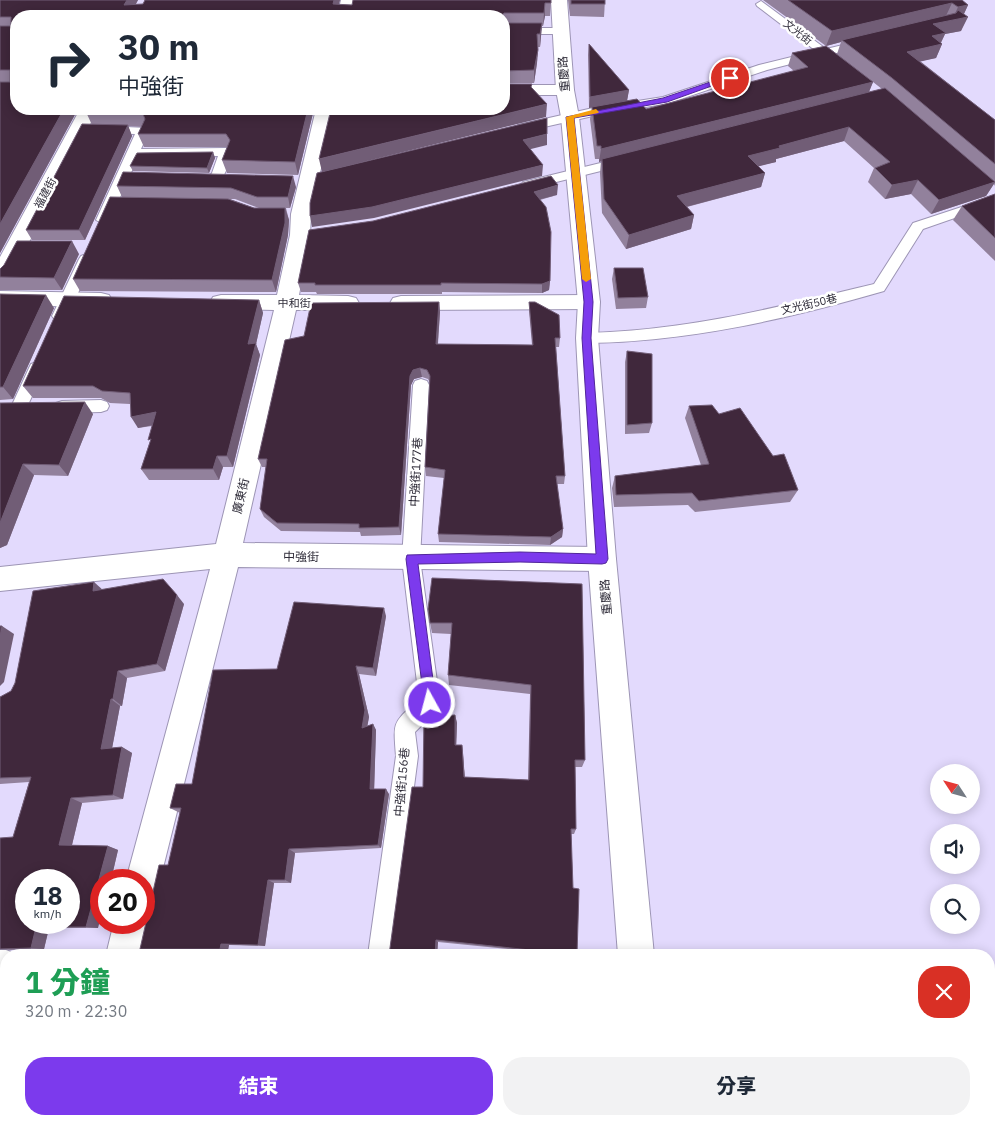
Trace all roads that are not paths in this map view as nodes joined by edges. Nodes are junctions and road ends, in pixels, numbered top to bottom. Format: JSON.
{"nodes":[{"id":1,"x":558,"y":0,"type":"edge"},
{"id":2,"x":761,"y":4,"type":"dead end"},
{"id":3,"x":510,"y":31,"type":"edge"},
{"id":4,"x":561,"y":31,"type":"junction"},
{"id":5,"x":870,"y":41,"type":"edge"},
{"id":6,"x":824,"y":52,"type":"junction"},
{"id":7,"x":838,"y":63,"type":"edge"},
{"id":8,"x":510,"y":90,"type":"edge"},
{"id":9,"x":565,"y":90,"type":"junction"},
{"id":10,"x":86,"y":115,"type":"edge"},
{"id":11,"x":324,"y":115,"type":"edge"},
{"id":12,"x":570,"y":117,"type":"junction"},
{"id":13,"x":79,"y":129,"type":"junction"},
{"id":14,"x":143,"y":131,"type":"joint"},
{"id":15,"x":512,"y":131,"type":"edge"},
{"id":16,"x":133,"y":153,"type":"junction"},
{"id":17,"x":632,"y":159,"type":"edge"},
{"id":18,"x":575,"y":174,"type":"junction"},
{"id":19,"x":122,"y":177,"type":"junction"},
{"id":20,"x":140,"y":178,"type":"edge"},
{"id":21,"x":230,"y":180,"type":"edge"},
{"id":22,"x":518,"y":188,"type":"edge"},
{"id":23,"x":993,"y":195,"type":"edge"},
{"id":24,"x":111,"y":203,"type":"junction"},
{"id":25,"x":130,"y":203,"type":"edge"},
{"id":26,"x":99,"y":230,"type":"edge"},
{"id":27,"x":86,"y":247,"type":"edge"},
{"id":28,"x":0,"y":277,"type":"edge"},
{"id":29,"x":0,"y":298,"type":"edge"},
{"id":30,"x":68,"y":299,"type":"junction"},
{"id":31,"x":117,"y":300,"type":"edge"},
{"id":32,"x":197,"y":302,"type":"edge"},
{"id":33,"x":589,"y":302,"type":"junction"},
{"id":34,"x":286,"y":304,"type":"junction"},
{"id":35,"x":56,"y":326,"type":"edge"},
{"id":36,"x":587,"y":338,"type":"junction"},
{"id":37,"x":44,"y":353,"type":"edge"},
{"id":38,"x":421,"y":385,"type":"dead end"},
{"id":39,"x":100,"y":406,"type":"edge"},
{"id":40,"x":0,"y":407,"type":"edge"},
{"id":41,"x":19,"y":407,"type":"junction"},
{"id":42,"x":227,"y":555,"type":"junction"},
{"id":43,"x":411,"y":559,"type":"junction"},
{"id":44,"x":602,"y":559,"type":"junction"},
{"id":45,"x":0,"y":579,"type":"edge"},
{"id":46,"x":146,"y":869,"type":"edge"},
{"id":47,"x":129,"y":934,"type":"edge"},
{"id":48,"x":125,"y":949,"type":"edge"},
{"id":49,"x":381,"y":949,"type":"edge"},
{"id":50,"x":635,"y":949,"type":"edge"}],
"edges":[{"from":1,"to":4,"type":"street","name":"重慶路"},
{"from":2,"to":6,"type":"lane","name":"文光街"},
{"from":3,"to":4,"type":"lane"},
{"from":4,"to":9,"type":"street","name":"重慶路"},
{"from":5,"to":6,"type":"lane"},
{"from":6,"to":7,"type":"lane","name":"文光街"},
{"from":6,"to":12,"type":"lane"},
{"from":8,"to":9,"type":"street"},
{"from":9,"to":12,"type":"street","name":"重慶路"},
{"from":10,"to":13,"type":"street","name":"福建街"},
{"from":11,"to":34,"type":"street","name":"廣東街"},
{"from":12,"to":15,"type":"lane"},
{"from":12,"to":18,"type":"street","name":"重慶路"},
{"from":13,"to":14,"type":"lane"},
{"from":13,"to":28,"type":"street","name":"福建街"},
{"from":14,"to":16,"type":"lane"},
{"from":16,"to":19,"type":"lane"},
{"from":16,"to":21,"type":"lane"},
{"from":17,"to":18,"type":"lane"},
{"from":18,"to":22,"type":"lane"},
{"from":18,"to":33,"type":"street","name":"重慶路"},
{"from":19,"to":20,"type":"lane"},
{"from":19,"to":24,"type":"lane"},
{"from":23,"to":36,"type":"lane","name":"文光街50巷"},
{"from":24,"to":25,"type":"lane"},
{"from":24,"to":26,"type":"lane"},
{"from":27,"to":30,"type":"lane"},
{"from":29,"to":30,"type":"street"},
{"from":30,"to":31,"type":"street"},
{"from":30,"to":35,"type":"lane"},
{"from":32,"to":34,"type":"street","name":"中和街"},
{"from":33,"to":34,"type":"street","name":"中和街"},
{"from":33,"to":36,"type":"street","name":"重慶路"},
{"from":34,"to":42,"type":"street","name":"廣東街"},
{"from":36,"to":44,"type":"street","name":"重慶路"},
{"from":37,"to":41,"type":"lane"},
{"from":38,"to":43,"type":"lane","name":"中強街177巷"},
{"from":39,"to":41,"type":"lane"},
{"from":40,"to":41,"type":"lane"},
{"from":42,"to":43,"type":"street","name":"中強街"},
{"from":42,"to":45,"type":"street","name":"中強街"},
{"from":42,"to":46,"type":"street","name":"廣東街"},
{"from":43,"to":44,"type":"street","name":"中強街"},
{"from":43,"to":49,"type":"lane","name":"中強街156巷"},
{"from":44,"to":50,"type":"street","name":"重慶路"},
{"from":47,"to":48,"type":"street"}]}
